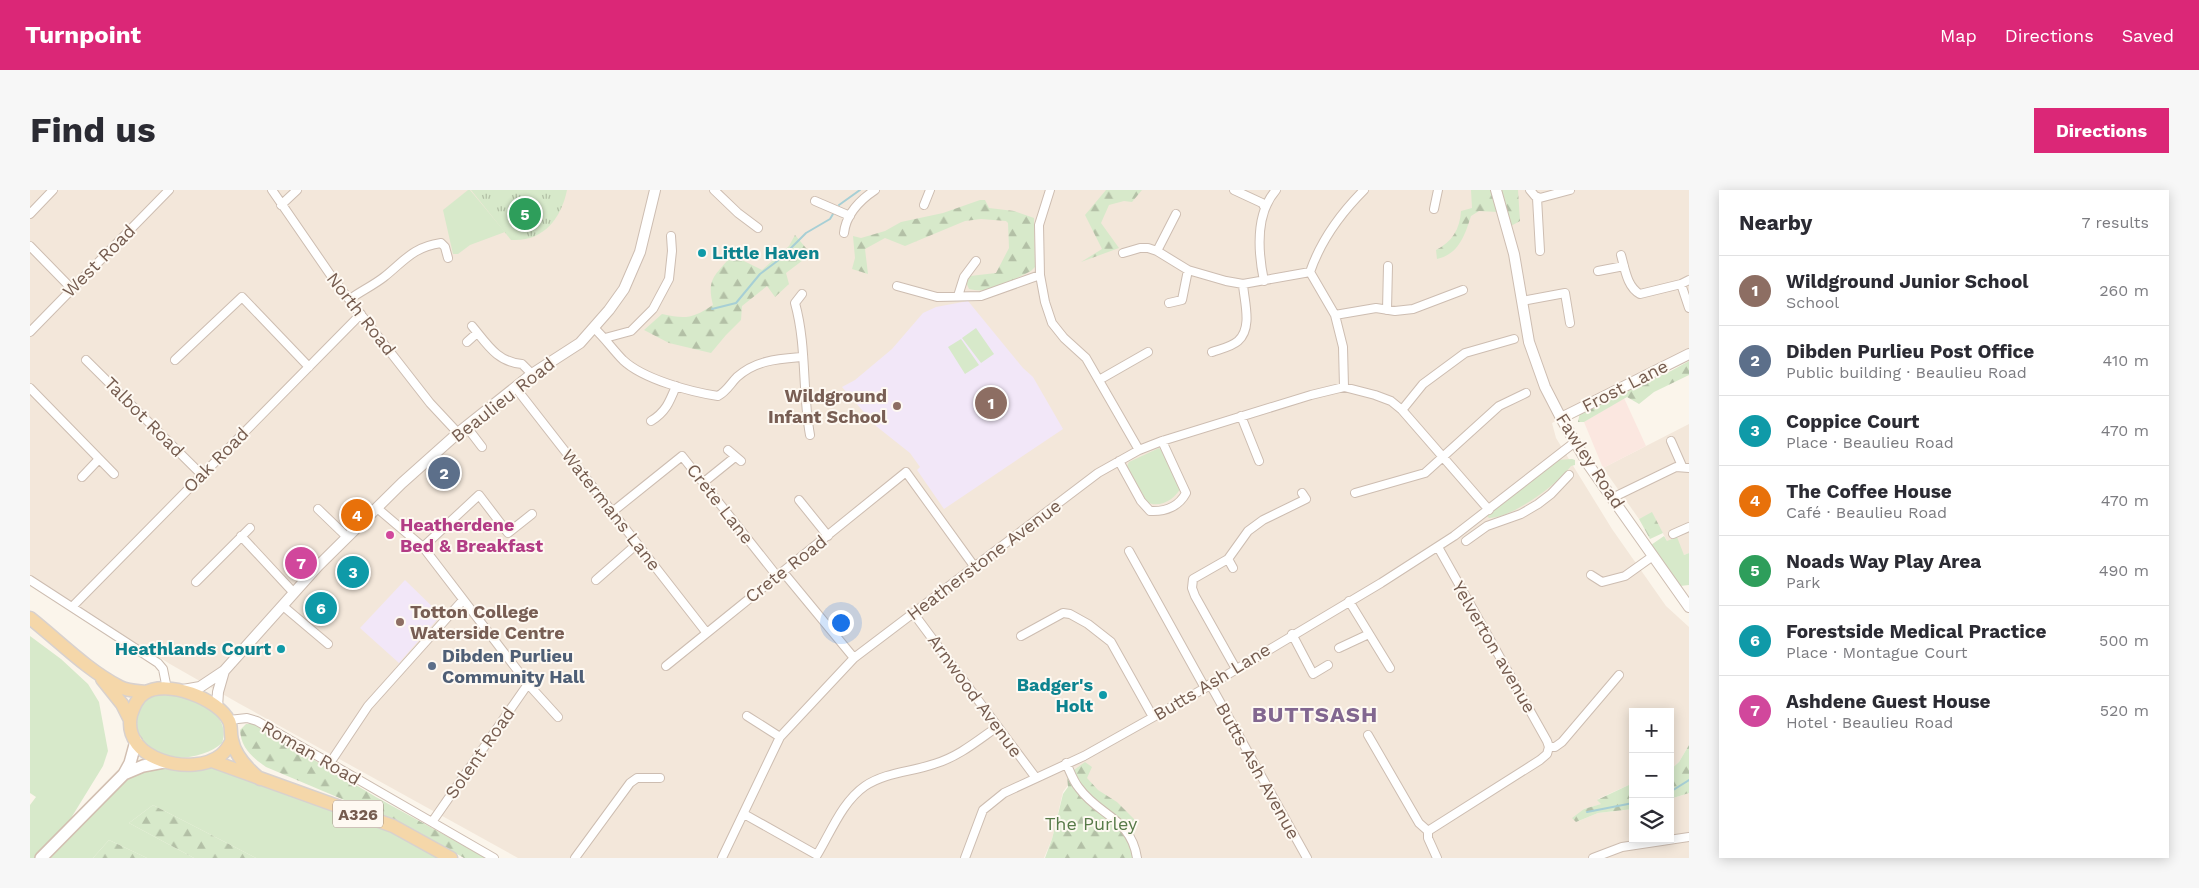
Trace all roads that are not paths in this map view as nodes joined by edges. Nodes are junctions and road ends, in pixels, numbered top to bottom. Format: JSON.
{"nodes":[{"id":1,"x":53,"y":190,"type":"edge"},
{"id":2,"x":169,"y":190,"type":"edge"},
{"id":3,"x":272,"y":190,"type":"edge"},
{"id":4,"x":297,"y":190,"type":"edge"},
{"id":5,"x":655,"y":190,"type":"edge"},
{"id":6,"x":714,"y":190,"type":"edge"},
{"id":7,"x":875,"y":190,"type":"edge"},
{"id":8,"x":930,"y":190,"type":"edge"},
{"id":9,"x":1050,"y":190,"type":"edge"},
{"id":10,"x":1234,"y":190,"type":"edge"},
{"id":11,"x":1276,"y":190,"type":"edge"},
{"id":12,"x":1364,"y":190,"type":"edge"},
{"id":13,"x":1438,"y":190,"type":"edge"},
{"id":14,"x":1496,"y":190,"type":"edge"},
{"id":15,"x":1530,"y":190,"type":"edge"},
{"id":16,"x":1570,"y":190,"type":"edge"},
{"id":17,"x":1538,"y":198,"type":"junction"},
{"id":18,"x":815,"y":202,"type":"dead end"},
{"id":19,"x":281,"y":204,"type":"junction"},
{"id":20,"x":924,"y":205,"type":"dead end"},
{"id":21,"x":1266,"y":208,"type":"junction"},
{"id":22,"x":1434,"y":210,"type":"dead end"},
{"id":23,"x":30,"y":214,"type":"edge"},
{"id":24,"x":1176,"y":214,"type":"dead end"},
{"id":25,"x":850,"y":216,"type":"junction"},
{"id":26,"x":758,"y":228,"type":"dead end"},
{"id":27,"x":844,"y":233,"type":"dead end"},
{"id":28,"x":671,"y":236,"type":"dead end"},
{"id":29,"x":30,"y":246,"type":"edge"},
{"id":30,"x":1157,"y":251,"type":"junction"},
{"id":31,"x":1540,"y":251,"type":"dead end"},
{"id":32,"x":1123,"y":254,"type":"dead end"},
{"id":33,"x":1622,"y":255,"type":"dead end"},
{"id":34,"x":448,"y":258,"type":"dead end"},
{"id":35,"x":976,"y":261,"type":"dead end"},
{"id":36,"x":1388,"y":266,"type":"dead end"},
{"id":37,"x":1624,"y":266,"type":"junction"},
{"id":38,"x":1188,"y":270,"type":"junction"},
{"id":39,"x":1598,"y":271,"type":"dead end"},
{"id":40,"x":1310,"y":272,"type":"junction"},
{"id":41,"x":1040,"y":275,"type":"junction"},
{"id":42,"x":1264,"y":280,"type":"junction"},
{"id":43,"x":1689,"y":280,"type":"edge"},
{"id":44,"x":1243,"y":284,"type":"junction"},
{"id":45,"x":1681,"y":284,"type":"junction"},
{"id":46,"x":897,"y":286,"type":"dead end"},
{"id":47,"x":71,"y":288,"type":"junction"},
{"id":48,"x":1463,"y":290,"type":"dead end"},
{"id":49,"x":802,"y":294,"type":"dead end"},
{"id":50,"x":958,"y":296,"type":"junction"},
{"id":51,"x":350,"y":299,"type":"junction"},
{"id":52,"x":1522,"y":301,"type":"junction"},
{"id":53,"x":1169,"y":303,"type":"dead end"},
{"id":54,"x":1689,"y":308,"type":"edge"},
{"id":55,"x":1387,"y":310,"type":"junction"},
{"id":56,"x":362,"y":314,"type":"junction"},
{"id":57,"x":1335,"y":315,"type":"junction"},
{"id":58,"x":1570,"y":322,"type":"dead end"},
{"id":59,"x":472,"y":326,"type":"dead end"},
{"id":60,"x":594,"y":328,"type":"junction"},
{"id":61,"x":30,"y":332,"type":"edge"},
{"id":62,"x":478,"y":333,"type":"junction"},
{"id":63,"x":605,"y":338,"type":"junction"},
{"id":64,"x":1514,"y":338,"type":"dead end"},
{"id":65,"x":467,"y":342,"type":"dead end"},
{"id":66,"x":1148,"y":352,"type":"dead end"},
{"id":67,"x":1212,"y":352,"type":"dead end"},
{"id":68,"x":1689,"y":354,"type":"edge"},
{"id":69,"x":802,"y":357,"type":"junction"},
{"id":70,"x":86,"y":360,"type":"dead end"},
{"id":71,"x":175,"y":360,"type":"dead end"},
{"id":72,"x":309,"y":367,"type":"junction"},
{"id":73,"x":532,"y":374,"type":"junction"},
{"id":74,"x":1099,"y":380,"type":"junction"},
{"id":75,"x":676,"y":386,"type":"junction"},
{"id":76,"x":515,"y":387,"type":"junction"},
{"id":77,"x":1344,"y":387,"type":"junction"},
{"id":78,"x":30,"y":388,"type":"edge"},
{"id":79,"x":1526,"y":393,"type":"dead end"},
{"id":80,"x":1402,"y":410,"type":"junction"},
{"id":81,"x":1242,"y":416,"type":"junction"},
{"id":82,"x":1561,"y":418,"type":"junction"},
{"id":83,"x":651,"y":420,"type":"dead end"},
{"id":84,"x":462,"y":429,"type":"junction"},
{"id":85,"x":810,"y":435,"type":"dead end"},
{"id":86,"x":1162,"y":441,"type":"junction"},
{"id":87,"x":1671,"y":441,"type":"dead end"},
{"id":88,"x":1575,"y":442,"type":"junction"},
{"id":89,"x":482,"y":447,"type":"dead end"},
{"id":90,"x":728,"y":450,"type":"dead end"},
{"id":91,"x":1139,"y":450,"type":"junction"},
{"id":92,"x":1443,"y":457,"type":"junction"},
{"id":93,"x":99,"y":459,"type":"junction"},
{"id":94,"x":1119,"y":461,"type":"junction"},
{"id":95,"x":1259,"y":461,"type":"dead end"},
{"id":96,"x":1685,"y":467,"type":"edge"},
{"id":97,"x":114,"y":474,"type":"dead end"},
{"id":98,"x":202,"y":475,"type":"junction"},
{"id":99,"x":1569,"y":475,"type":"dead end"},
{"id":100,"x":82,"y":477,"type":"dead end"},
{"id":101,"x":704,"y":482,"type":"junction"},
{"id":102,"x":1302,"y":493,"type":"dead end"},
{"id":103,"x":1355,"y":493,"type":"dead end"},
{"id":104,"x":1612,"y":498,"type":"junction"},
{"id":105,"x":800,"y":500,"type":"dead end"},
{"id":106,"x":377,"y":508,"type":"junction"},
{"id":107,"x":318,"y":509,"type":"dead end"},
{"id":108,"x":1489,"y":510,"type":"junction"},
{"id":109,"x":611,"y":513,"type":"junction"},
{"id":110,"x":532,"y":514,"type":"dead end"},
{"id":111,"x":1480,"y":517,"type":"junction"},
{"id":112,"x":1486,"y":526,"type":"junction"},
{"id":113,"x":1689,"y":527,"type":"edge"},
{"id":114,"x":250,"y":528,"type":"dead end"},
{"id":115,"x":1673,"y":534,"type":"dead end"},
{"id":116,"x":241,"y":536,"type":"junction"},
{"id":117,"x":828,"y":536,"type":"junction"},
{"id":118,"x":347,"y":537,"type":"junction"},
{"id":119,"x":1466,"y":541,"type":"dead end"},
{"id":120,"x":637,"y":544,"type":"junction"},
{"id":121,"x":423,"y":547,"type":"junction"},
{"id":122,"x":1438,"y":547,"type":"junction"},
{"id":123,"x":1129,"y":551,"type":"dead end"},
{"id":124,"x":1653,"y":556,"type":"junction"},
{"id":125,"x":1228,"y":559,"type":"junction"},
{"id":126,"x":974,"y":566,"type":"junction"},
{"id":127,"x":1233,"y":568,"type":"dead end"},
{"id":128,"x":780,"y":574,"type":"junction"},
{"id":129,"x":1591,"y":575,"type":"dead end"},
{"id":130,"x":30,"y":580,"type":"edge"},
{"id":131,"x":596,"y":580,"type":"dead end"},
{"id":132,"x":196,"y":582,"type":"dead end"},
{"id":133,"x":294,"y":593,"type":"junction"},
{"id":134,"x":463,"y":600,"type":"junction"},
{"id":135,"x":1349,"y":601,"type":"junction"},
{"id":136,"x":72,"y":606,"type":"junction"},
{"id":137,"x":283,"y":606,"type":"junction"},
{"id":138,"x":1689,"y":607,"type":"edge"},
{"id":139,"x":914,"y":614,"type":"junction"},
{"id":140,"x":30,"y":618,"type":"edge"},
{"id":141,"x":706,"y":632,"type":"junction"},
{"id":142,"x":1292,"y":634,"type":"junction"},
{"id":143,"x":1369,"y":634,"type":"junction"},
{"id":144,"x":1020,"y":636,"type":"dead end"},
{"id":145,"x":328,"y":644,"type":"dead end"},
{"id":146,"x":1339,"y":648,"type":"dead end"},
{"id":147,"x":854,"y":658,"type":"junction"},
{"id":148,"x":1328,"y":665,"type":"dead end"},
{"id":149,"x":666,"y":666,"type":"dead end"},
{"id":150,"x":1236,"y":668,"type":"junction"},
{"id":151,"x":1390,"y":668,"type":"dead end"},
{"id":152,"x":94,"y":670,"type":"junction"},
{"id":153,"x":224,"y":671,"type":"junction"},
{"id":154,"x":1619,"y":675,"type":"dead end"},
{"id":155,"x":528,"y":684,"type":"junction"},
{"id":156,"x":1208,"y":686,"type":"junction"},
{"id":157,"x":167,"y":689,"type":"junction"},
{"id":158,"x":182,"y":690,"type":"junction"},
{"id":159,"x":146,"y":692,"type":"junction"},
{"id":160,"x":217,"y":707,"type":"junction"},
{"id":161,"x":747,"y":716,"type":"dead end"},
{"id":162,"x":558,"y":717,"type":"dead end"},
{"id":163,"x":1154,"y":717,"type":"junction"},
{"id":164,"x":130,"y":720,"type":"junction"},
{"id":165,"x":229,"y":720,"type":"junction"},
{"id":166,"x":997,"y":727,"type":"junction"},
{"id":167,"x":1368,"y":735,"type":"dead end"},
{"id":168,"x":780,"y":738,"type":"junction"},
{"id":169,"x":232,"y":740,"type":"junction"},
{"id":170,"x":136,"y":741,"type":"junction"},
{"id":171,"x":1549,"y":747,"type":"junction"},
{"id":172,"x":212,"y":761,"type":"junction"},
{"id":173,"x":164,"y":762,"type":"junction"},
{"id":174,"x":330,"y":763,"type":"junction"},
{"id":175,"x":1066,"y":763,"type":"junction"},
{"id":176,"x":124,"y":774,"type":"junction"},
{"id":177,"x":660,"y":778,"type":"dead end"},
{"id":178,"x":1036,"y":778,"type":"junction"},
{"id":179,"x":260,"y":779,"type":"junction"},
{"id":180,"x":744,"y":814,"type":"junction"},
{"id":181,"x":432,"y":822,"type":"junction"},
{"id":182,"x":1428,"y":830,"type":"junction"},
{"id":183,"x":1689,"y":837,"type":"edge"},
{"id":184,"x":41,"y":858,"type":"edge"},
{"id":185,"x":451,"y":858,"type":"edge"},
{"id":186,"x":494,"y":858,"type":"edge"},
{"id":187,"x":575,"y":858,"type":"edge"},
{"id":188,"x":722,"y":858,"type":"edge"},
{"id":189,"x":965,"y":858,"type":"edge"},
{"id":190,"x":1137,"y":858,"type":"edge"},
{"id":191,"x":1306,"y":858,"type":"edge"},
{"id":192,"x":1438,"y":858,"type":"edge"},
{"id":193,"x":1593,"y":858,"type":"edge"}],
"edges":[{"from":1,"to":23,"type":"street"},
{"from":2,"to":47,"type":"street","name":"West Road"},
{"from":3,"to":19,"type":"street","name":"North Road"},
{"from":4,"to":19,"type":"street"},
{"from":5,"to":60,"type":"street","name":"Beaulieu Road"},
{"from":6,"to":26,"type":"street"},
{"from":7,"to":25,"type":"street"},
{"from":8,"to":20,"type":"street"},
{"from":9,"to":41,"type":"street"},
{"from":10,"to":21,"type":"street"},
{"from":11,"to":21,"type":"street"},
{"from":12,"to":40,"type":"street"},
{"from":13,"to":22,"type":"street"},
{"from":14,"to":52,"type":"street","name":"Fawley Road"},
{"from":15,"to":17,"type":"street"},
{"from":16,"to":17,"type":"street"},
{"from":17,"to":31,"type":"street"},
{"from":18,"to":25,"type":"street"},
{"from":19,"to":51,"type":"street","name":"North Road"},
{"from":21,"to":42,"type":"street"},
{"from":24,"to":30,"type":"street"},
{"from":25,"to":27,"type":"street"},
{"from":28,"to":63,"type":"street"},
{"from":29,"to":47,"type":"street"},
{"from":30,"to":32,"type":"street"},
{"from":30,"to":38,"type":"street"},
{"from":33,"to":37,"type":"street"},
{"from":34,"to":51,"type":"street"},
{"from":35,"to":50,"type":"street"},
{"from":36,"to":55,"type":"street"},
{"from":37,"to":39,"type":"street"},
{"from":37,"to":45,"type":"street"},
{"from":38,"to":44,"type":"street"},
{"from":38,"to":53,"type":"street"},
{"from":40,"to":42,"type":"street"},
{"from":40,"to":57,"type":"street"},
{"from":41,"to":50,"type":"street"},
{"from":41,"to":74,"type":"street"},
{"from":42,"to":44,"type":"street"},
{"from":43,"to":45,"type":"street"},
{"from":44,"to":67,"type":"street"},
{"from":45,"to":54,"type":"street"},
{"from":46,"to":50,"type":"street"},
{"from":47,"to":61,"type":"street","name":"West Road"},
{"from":48,"to":55,"type":"street"},
{"from":49,"to":69,"type":"street"},
{"from":51,"to":56,"type":"street","name":"North Road"},
{"from":52,"to":58,"type":"street"},
{"from":52,"to":82,"type":"street","name":"Fawley Road"},
{"from":55,"to":57,"type":"street"},
{"from":56,"to":72,"type":"street","name":"Oak Road"},
{"from":56,"to":84,"type":"street","name":"North Road"},
{"from":57,"to":77,"type":"street"},
{"from":59,"to":62,"type":"street"},
{"from":60,"to":63,"type":"street"},
{"from":60,"to":73,"type":"street","name":"Beaulieu Road"},
{"from":62,"to":65,"type":"street"},
{"from":62,"to":73,"type":"street"},
{"from":63,"to":75,"type":"street"},
{"from":64,"to":80,"type":"street"},
{"from":66,"to":74,"type":"street"},
{"from":68,"to":82,"type":"street","name":"Frost Lane"},
{"from":69,"to":75,"type":"street"},
{"from":69,"to":85,"type":"street"},
{"from":70,"to":98,"type":"street","name":"Talbot Road"},
{"from":71,"to":72,"type":"street"},
{"from":72,"to":98,"type":"street","name":"Oak Road"},
{"from":73,"to":76,"type":"street","name":"Beaulieu Road"},
{"from":74,"to":91,"type":"street"},
{"from":75,"to":83,"type":"street"},
{"from":76,"to":84,"type":"street","name":"Beaulieu Road"},
{"from":76,"to":109,"type":"street","name":"Watermans Lane"},
{"from":77,"to":80,"type":"street"},
{"from":77,"to":81,"type":"street","name":"Heatherstone Avenue"},
{"from":78,"to":93,"type":"street"},
{"from":79,"to":92,"type":"street"},
{"from":80,"to":92,"type":"street"},
{"from":81,"to":86,"type":"street","name":"Heatherstone Avenue"},
{"from":81,"to":95,"type":"street"},
{"from":82,"to":88,"type":"street","name":"Fawley Road"},
{"from":84,"to":89,"type":"street","name":"North Road"},
{"from":84,"to":106,"type":"street","name":"Beaulieu Road"},
{"from":86,"to":91,"type":"street","name":"Heatherstone Avenue"},
{"from":86,"to":94,"type":"street"},
{"from":87,"to":96,"type":"street"},
{"from":88,"to":104,"type":"street","name":"Fawley Road"},
{"from":88,"to":108,"type":"street","name":"Butts Ash Lane"},
{"from":90,"to":101,"type":"street"},
{"from":91,"to":94,"type":"street","name":"Heatherstone Avenue"},
{"from":92,"to":103,"type":"street"},
{"from":92,"to":108,"type":"street"},
{"from":93,"to":97,"type":"street"},
{"from":93,"to":100,"type":"street"},
{"from":94,"to":126,"type":"street","name":"Heatherstone Avenue"},
{"from":96,"to":104,"type":"street"},
{"from":98,"to":136,"type":"street","name":"Oak Road"},
{"from":99,"to":112,"type":"street"},
{"from":101,"to":109,"type":"street","name":"Crete Lane"},
{"from":101,"to":128,"type":"street","name":"Crete Lane"},
{"from":102,"to":125,"type":"street"},
{"from":104,"to":124,"type":"street","name":"Fawley Road"},
{"from":105,"to":117,"type":"street"},
{"from":106,"to":118,"type":"street","name":"Beaulieu Road"},
{"from":106,"to":121,"type":"street"},
{"from":107,"to":118,"type":"street"},
{"from":108,"to":111,"type":"street","name":"Butts Ash Lane"},
{"from":109,"to":120,"type":"street","name":"Watermans Lane"},
{"from":110,"to":121,"type":"street"},
{"from":111,"to":112,"type":"street"},
{"from":111,"to":122,"type":"street","name":"Butts Ash Lane"},
{"from":112,"to":119,"type":"street"},
{"from":113,"to":115,"type":"street"},
{"from":114,"to":116,"type":"street"},
{"from":116,"to":132,"type":"street"},
{"from":116,"to":133,"type":"street"},
{"from":117,"to":126,"type":"street","name":"Crete Road"},
{"from":117,"to":128,"type":"street","name":"Crete Road"},
{"from":118,"to":133,"type":"street","name":"Beaulieu Road"},
{"from":120,"to":131,"type":"street"},
{"from":120,"to":141,"type":"street","name":"Watermans Lane"},
{"from":121,"to":134,"type":"street"},
{"from":122,"to":135,"type":"street","name":"Butts Ash Lane"},
{"from":122,"to":171,"type":"street","name":"Yelverton avenue"},
{"from":123,"to":156,"type":"street","name":"Butts Ash Avenue"},
{"from":124,"to":129,"type":"street"},
{"from":124,"to":138,"type":"street","name":"Fawley Road"},
{"from":125,"to":127,"type":"street"},
{"from":125,"to":150,"type":"street"},
{"from":126,"to":139,"type":"street","name":"Heatherstone Avenue"},
{"from":128,"to":141,"type":"street","name":"Crete Road"},
{"from":128,"to":147,"type":"street","name":"Crete Lane"},
{"from":130,"to":136,"type":"street"},
{"from":133,"to":137,"type":"street","name":"Beaulieu Road"},
{"from":134,"to":155,"type":"street"},
{"from":134,"to":174,"type":"street"},
{"from":135,"to":142,"type":"street","name":"Butts Ash Lane"},
{"from":135,"to":143,"type":"street"},
{"from":136,"to":157,"type":"street"},
{"from":137,"to":145,"type":"street"},
{"from":137,"to":153,"type":"street","name":"Beaulieu Road"},
{"from":139,"to":147,"type":"street","name":"Heatherstone Avenue"},
{"from":139,"to":166,"type":"street","name":"Arnwood Avenue"},
{"from":140,"to":152,"type":"main road"},
{"from":141,"to":149,"type":"street","name":"Crete Road"},
{"from":142,"to":148,"type":"street"},
{"from":142,"to":150,"type":"street","name":"Butts Ash Lane"},
{"from":143,"to":146,"type":"street"},
{"from":143,"to":151,"type":"street"},
{"from":144,"to":163,"type":"street"},
{"from":147,"to":168,"type":"street","name":"Heatherstone Avenue"},
{"from":150,"to":156,"type":"street","name":"Butts Ash Lane"},
{"from":152,"to":159,"type":"main road"},
{"from":152,"to":164,"type":"main road"},
{"from":153,"to":158,"type":"street","name":"Beaulieu Road"},
{"from":153,"to":160,"type":"street","name":"Beaulieu Road"},
{"from":154,"to":171,"type":"street"},
{"from":155,"to":162,"type":"street"},
{"from":155,"to":181,"type":"street","name":"Solent Road"},
{"from":156,"to":163,"type":"street","name":"Butts Ash Lane"},
{"from":156,"to":191,"type":"street","name":"Butts Ash Avenue"},
{"from":157,"to":158,"type":"main road"},
{"from":157,"to":159,"type":"main road"},
{"from":158,"to":160,"type":"main road"},
{"from":159,"to":164,"type":"main road"},
{"from":160,"to":165,"type":"main road"},
{"from":161,"to":168,"type":"street"},
{"from":163,"to":175,"type":"street","name":"Butts Ash Lane"},
{"from":164,"to":170,"type":"main road"},
{"from":165,"to":169,"type":"main road"},
{"from":165,"to":174,"type":"street","name":"Roman Road"},
{"from":166,"to":178,"type":"street","name":"Arnwood Avenue"},
{"from":166,"to":180,"type":"street"},
{"from":167,"to":182,"type":"street"},
{"from":168,"to":180,"type":"street","name":"Heatherstone Avenue"},
{"from":169,"to":172,"type":"main road"},
{"from":169,"to":179,"type":"main road","number":"A326"},
{"from":170,"to":173,"type":"main road"},
{"from":170,"to":176,"type":"main road"},
{"from":171,"to":182,"type":"street"},
{"from":172,"to":173,"type":"main road"},
{"from":172,"to":179,"type":"main road","number":"A326"},
{"from":173,"to":176,"type":"main road"},
{"from":174,"to":181,"type":"street","name":"Roman Road"},
{"from":175,"to":178,"type":"street","name":"Butts Ash Lane"},
{"from":175,"to":190,"type":"street"},
{"from":176,"to":184,"type":"main road"},
{"from":177,"to":187,"type":"street"},
{"from":178,"to":189,"type":"street","name":"Butts Ash Lane"},
{"from":179,"to":185,"type":"main road","number":"A326"},
{"from":180,"to":188,"type":"street","name":"Heatherstone Avenue"},
{"from":181,"to":186,"type":"street","name":"Roman Road"},
{"from":182,"to":192,"type":"street"},
{"from":183,"to":193,"type":"street"}]}
